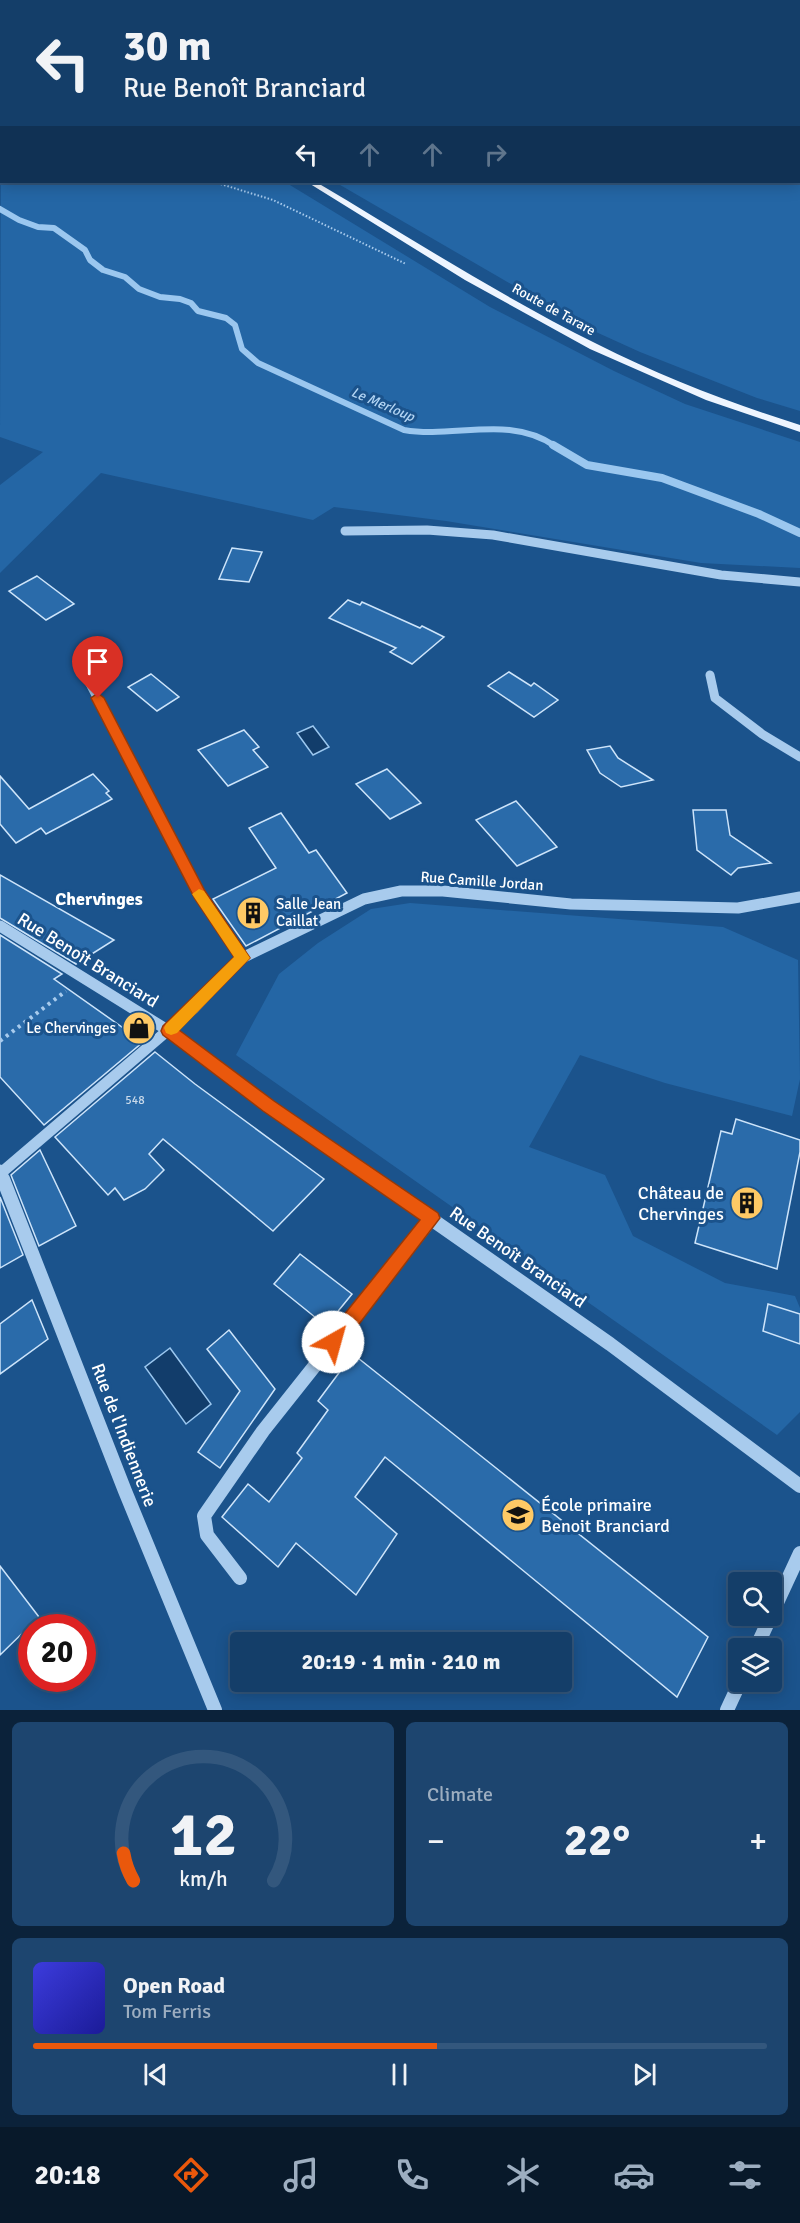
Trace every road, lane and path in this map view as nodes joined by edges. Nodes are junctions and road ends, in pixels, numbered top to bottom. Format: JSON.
{"nodes":[{"id":1,"x":217,"y":183,"type":"edge"},
{"id":2,"x":313,"y":183,"type":"edge"},
{"id":3,"x":414,"y":268,"type":"dead end"},
{"id":4,"x":800,"y":429,"type":"edge"},
{"id":5,"x":345,"y":531,"type":"dead end"},
{"id":6,"x":800,"y":582,"type":"edge"},
{"id":7,"x":710,"y":675,"type":"dead end"},
{"id":8,"x":87,"y":678,"type":"dead end"},
{"id":9,"x":800,"y":757,"type":"edge"},
{"id":10,"x":800,"y":897,"type":"edge"},
{"id":11,"x":0,"y":926,"type":"edge"},
{"id":12,"x":242,"y":958,"type":"junction"},
{"id":13,"x":84,"y":978,"type":"junction"},
{"id":14,"x":169,"y":1031,"type":"junction"},
{"id":15,"x":0,"y":1041,"type":"edge"},
{"id":16,"x":1,"y":1171,"type":"edge"},
{"id":17,"x":432,"y":1218,"type":"junction"},
{"id":18,"x":800,"y":1486,"type":"edge"},
{"id":19,"x":800,"y":1553,"type":"edge"},
{"id":20,"x":240,"y":1578,"type":"dead end"},
{"id":21,"x":761,"y":1638,"type":"edge"},
{"id":22,"x":735,"y":1692,"type":"edge"},
{"id":23,"x":215,"y":1710,"type":"edge"},
{"id":24,"x":727,"y":1710,"type":"edge"}],
"edges":[{"from":1,"to":3,"type":"path"},
{"from":2,"to":4,"type":"main road","name":"Route de Tarare"},
{"from":5,"to":6,"type":"street"},
{"from":7,"to":9,"type":"street"},
{"from":8,"to":12,"type":"street"},
{"from":10,"to":12,"type":"street","name":"Rue Camille Jordan"},
{"from":11,"to":13,"type":"street","name":"Rue Benoît Branciard"},
{"from":12,"to":14,"type":"street","name":"Rue Camille Jordan"},
{"from":13,"to":14,"type":"street","name":"Rue Benoît Branciard"},
{"from":13,"to":15,"type":"path"},
{"from":14,"to":16,"type":"street","name":"Rue de l'Indiennerie"},
{"from":14,"to":17,"type":"street","name":"Rue Benoît Branciard"},
{"from":16,"to":23,"type":"street","name":"Rue de l'Indiennerie"},
{"from":17,"to":18,"type":"street","name":"Rue Benoît Branciard"},
{"from":17,"to":20,"type":"street"},
{"from":19,"to":21,"type":"street"},
{"from":22,"to":24,"type":"street"}]}
